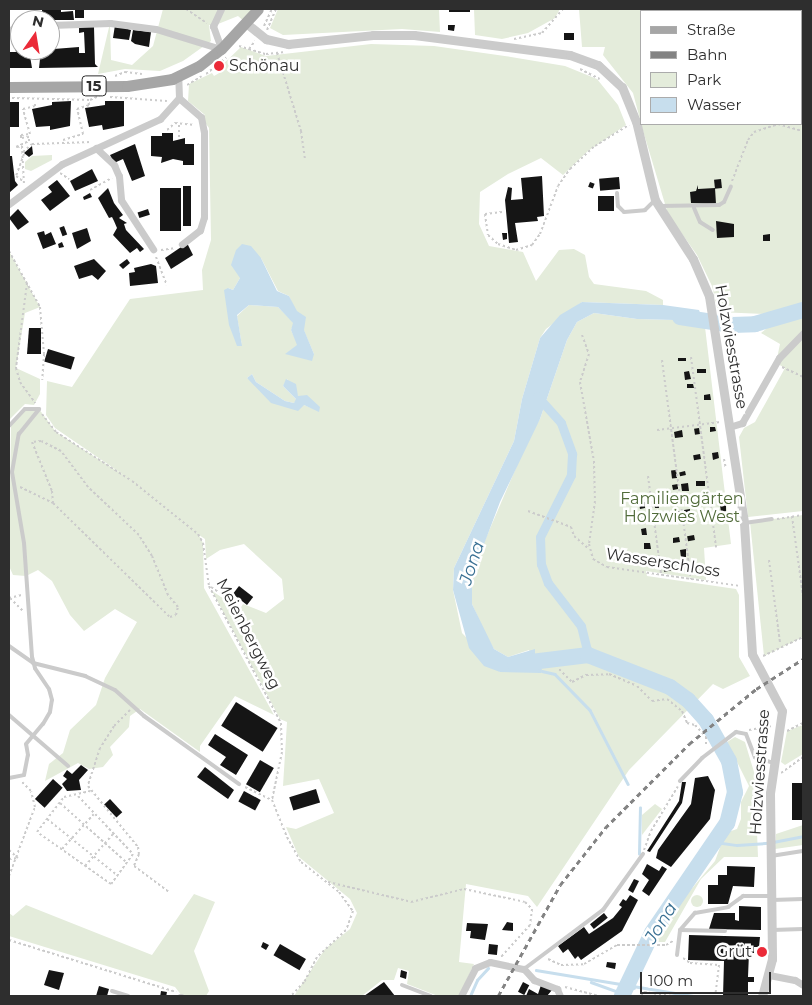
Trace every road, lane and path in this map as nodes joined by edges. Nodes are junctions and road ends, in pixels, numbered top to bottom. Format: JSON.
{"nodes":[{"id":1,"x":186,"y":9,"type":"edge"},
{"id":2,"x":221,"y":9,"type":"edge"},
{"id":3,"x":258,"y":9,"type":"edge"},
{"id":4,"x":563,"y":9,"type":"edge"},
{"id":5,"x":246,"y":23,"type":"junction"},
{"id":6,"x":60,"y":25,"type":"edge"},
{"id":7,"x":213,"y":26,"type":"junction"},
{"id":8,"x":277,"y":43,"type":"junction"},
{"id":9,"x":237,"y":46,"type":"dead end"},
{"id":10,"x":512,"y":46,"type":"junction"},
{"id":11,"x":222,"y":49,"type":"junction"},
{"id":12,"x":286,"y":52,"type":"dead end"},
{"id":13,"x":277,"y":53,"type":"junction"},
{"id":14,"x":578,"y":68,"type":"dead end"},
{"id":15,"x":148,"y":76,"type":"dead end"},
{"id":16,"x":178,"y":76,"type":"junction"},
{"id":17,"x":113,"y":77,"type":"dead end"},
{"id":18,"x":606,"y":84,"type":"dead end"},
{"id":19,"x":9,"y":87,"type":"edge"},
{"id":20,"x":179,"y":94,"type":"junction"},
{"id":21,"x":9,"y":98,"type":"edge"},
{"id":22,"x":147,"y":98,"type":"junction"},
{"id":23,"x":88,"y":99,"type":"junction"},
{"id":24,"x":35,"y":100,"type":"junction"},
{"id":25,"x":147,"y":102,"type":"dead end"},
{"id":26,"x":636,"y":121,"type":"junction"},
{"id":27,"x":202,"y":125,"type":"junction"},
{"id":28,"x":775,"y":125,"type":"edge"},
{"id":29,"x":782,"y":125,"type":"edge"},
{"id":30,"x":179,"y":126,"type":"junction"},
{"id":31,"x":167,"y":130,"type":"dead end"},
{"id":32,"x":803,"y":131,"type":"edge"},
{"id":33,"x":179,"y":137,"type":"dead end"},
{"id":34,"x":61,"y":141,"type":"junction"},
{"id":35,"x":99,"y":146,"type":"junction"},
{"id":36,"x":24,"y":153,"type":"junction"},
{"id":37,"x":304,"y":159,"type":"dead end"},
{"id":38,"x":118,"y":174,"type":"junction"},
{"id":39,"x":62,"y":176,"type":"dead end"},
{"id":40,"x":69,"y":179,"type":"dead end"},
{"id":41,"x":24,"y":182,"type":"junction"},
{"id":42,"x":731,"y":186,"type":"joint"},
{"id":43,"x":29,"y":189,"type":"junction"},
{"id":44,"x":90,"y":190,"type":"dead end"},
{"id":45,"x":617,"y":193,"type":"dead end"},
{"id":46,"x":656,"y":203,"type":"junction"},
{"id":47,"x":9,"y":204,"type":"edge"},
{"id":48,"x":694,"y":208,"type":"junction"},
{"id":49,"x":502,"y":212,"type":"dead end"},
{"id":50,"x":713,"y":230,"type":"dead end"},
{"id":51,"x":182,"y":244,"type":"joint"},
{"id":52,"x":152,"y":249,"type":"junction"},
{"id":53,"x":9,"y":251,"type":"edge"},
{"id":54,"x":27,"y":283,"type":"junction"},
{"id":55,"x":167,"y":285,"type":"dead end"},
{"id":56,"x":803,"y":333,"type":"edge"},
{"id":57,"x":582,"y":335,"type":"dead end"},
{"id":58,"x":692,"y":357,"type":"dead end"},
{"id":59,"x":662,"y":360,"type":"dead end"},
{"id":60,"x":776,"y":363,"type":"junction"},
{"id":61,"x":803,"y":377,"type":"edge"},
{"id":62,"x":42,"y":380,"type":"dead end"},
{"id":63,"x":39,"y":409,"type":"junction"},
{"id":64,"x":721,"y":422,"type":"dead end"},
{"id":65,"x":9,"y":424,"type":"edge"},
{"id":66,"x":700,"y":425,"type":"junction"},
{"id":67,"x":729,"y":427,"type":"junction"},
{"id":68,"x":671,"y":428,"type":"junction"},
{"id":69,"x":657,"y":430,"type":"dead end"},
{"id":70,"x":648,"y":476,"type":"dead end"},
{"id":71,"x":13,"y":485,"type":"junction"},
{"id":72,"x":53,"y":503,"type":"junction"},
{"id":73,"x":529,"y":512,"type":"dead end"},
{"id":74,"x":803,"y":515,"type":"edge"},
{"id":75,"x":792,"y":516,"type":"junction"},
{"id":76,"x":772,"y":519,"type":"joint"},
{"id":77,"x":744,"y":523,"type":"junction"},
{"id":78,"x":716,"y":547,"type":"dead end"},
{"id":79,"x":589,"y":550,"type":"junction"},
{"id":80,"x":769,"y":560,"type":"dead end"},
{"id":81,"x":661,"y":574,"type":"junction"},
{"id":82,"x":691,"y":579,"type":"junction"},
{"id":83,"x":209,"y":586,"type":"junction"},
{"id":84,"x":750,"y":588,"type":"junction"},
{"id":85,"x":26,"y":593,"type":"junction"},
{"id":86,"x":803,"y":596,"type":"edge"},
{"id":87,"x":10,"y":598,"type":"edge"},
{"id":88,"x":239,"y":606,"type":"dead end"},
{"id":89,"x":27,"y":615,"type":"junction"},
{"id":90,"x":803,"y":637,"type":"edge"},
{"id":91,"x":780,"y":642,"type":"dead end"},
{"id":92,"x":9,"y":646,"type":"edge"},
{"id":93,"x":764,"y":656,"type":"dead end"},
{"id":94,"x":33,"y":663,"type":"junction"},
{"id":95,"x":560,"y":669,"type":"dead end"},
{"id":96,"x":134,"y":707,"type":"junction"},
{"id":97,"x":9,"y":716,"type":"edge"},
{"id":98,"x":803,"y":723,"type":"edge"},
{"id":99,"x":772,"y":726,"type":"dead end"},
{"id":100,"x":787,"y":731,"type":"dead end"},
{"id":101,"x":744,"y":732,"type":"junction"},
{"id":102,"x":33,"y":736,"type":"junction"},
{"id":103,"x":706,"y":755,"type":"junction"},
{"id":104,"x":803,"y":757,"type":"edge"},
{"id":105,"x":773,"y":763,"type":"junction"},
{"id":106,"x":68,"y":766,"type":"dead end"},
{"id":107,"x":17,"y":777,"type":"junction"},
{"id":108,"x":9,"y":778,"type":"edge"},
{"id":109,"x":771,"y":780,"type":"junction"},
{"id":110,"x":680,"y":781,"type":"joint"},
{"id":111,"x":239,"y":784,"type":"joint"},
{"id":112,"x":90,"y":791,"type":"junction"},
{"id":113,"x":78,"y":796,"type":"junction"},
{"id":114,"x":272,"y":800,"type":"junction"},
{"id":115,"x":60,"y":803,"type":"junction"},
{"id":116,"x":94,"y":814,"type":"junction"},
{"id":117,"x":47,"y":820,"type":"junction"},
{"id":118,"x":84,"y":824,"type":"junction"},
{"id":119,"x":113,"y":834,"type":"junction"},
{"id":120,"x":72,"y":839,"type":"junction"},
{"id":121,"x":105,"y":843,"type":"junction"},
{"id":122,"x":9,"y":850,"type":"edge"},
{"id":123,"x":62,"y":850,"type":"junction"},
{"id":124,"x":803,"y":851,"type":"edge"},
{"id":125,"x":643,"y":854,"type":"joint"},
{"id":126,"x":94,"y":856,"type":"junction"},
{"id":127,"x":770,"y":856,"type":"junction"},
{"id":128,"x":18,"y":858,"type":"junction"},
{"id":129,"x":9,"y":859,"type":"edge"},
{"id":130,"x":126,"y":862,"type":"junction"},
{"id":131,"x":85,"y":866,"type":"junction"},
{"id":132,"x":117,"y":875,"type":"junction"},
{"id":133,"x":9,"y":876,"type":"edge"},
{"id":134,"x":325,"y":882,"type":"junction"},
{"id":135,"x":169,"y":892,"type":"dead end"},
{"id":136,"x":772,"y":898,"type":"junction"},
{"id":137,"x":803,"y":900,"type":"edge"},
{"id":138,"x":803,"y":928,"type":"edge"},
{"id":139,"x":680,"y":930,"type":"junction"},
{"id":140,"x":772,"y":930,"type":"junction"},
{"id":141,"x":725,"y":931,"type":"dead end"},
{"id":142,"x":9,"y":940,"type":"edge"},
{"id":143,"x":542,"y":955,"type":"junction"},
{"id":144,"x":677,"y":955,"type":"dead end"},
{"id":145,"x":682,"y":956,"type":"dead end"},
{"id":146,"x":496,"y":963,"type":"junction"},
{"id":147,"x":524,"y":969,"type":"junction"},
{"id":148,"x":769,"y":975,"type":"junction"},
{"id":149,"x":402,"y":985,"type":"dead end"},
{"id":150,"x":803,"y":985,"type":"edge"},
{"id":151,"x":112,"y":991,"type":"dead end"},
{"id":152,"x":558,"y":992,"type":"edge"},
{"id":153,"x":128,"y":996,"type":"edge"},
{"id":154,"x":181,"y":996,"type":"edge"},
{"id":155,"x":291,"y":996,"type":"edge"},
{"id":156,"x":431,"y":996,"type":"edge"},
{"id":157,"x":461,"y":996,"type":"edge"},
{"id":158,"x":598,"y":996,"type":"edge"},
{"id":159,"x":641,"y":996,"type":"edge"},
{"id":160,"x":674,"y":996,"type":"edge"},
{"id":161,"x":716,"y":996,"type":"edge"},
{"id":162,"x":762,"y":996,"type":"edge"}],
"edges":[{"from":1,"to":7,"type":"path"},
{"from":2,"to":7,"type":"street"},
{"from":3,"to":5,"type":"main road","number":"15"},
{"from":4,"to":10,"type":"path"},
{"from":5,"to":8,"type":"street"},
{"from":5,"to":11,"type":"main road","number":"15"},
{"from":6,"to":11,"type":"street"},
{"from":7,"to":11,"type":"street"},
{"from":8,"to":10,"type":"street","name":"Holzwiesstrasse"},
{"from":8,"to":13,"type":"path"},
{"from":9,"to":13,"type":"path"},
{"from":10,"to":26,"type":"street","name":"Holzwiesstrasse"},
{"from":11,"to":16,"type":"main road","number":"15"},
{"from":12,"to":13,"type":"path"},
{"from":13,"to":37,"type":"path"},
{"from":14,"to":18,"type":"path"},
{"from":15,"to":17,"type":"path"},
{"from":16,"to":19,"type":"main road","number":"15"},
{"from":16,"to":20,"type":"street"},
{"from":20,"to":22,"type":"path"},
{"from":20,"to":27,"type":"street"},
{"from":20,"to":35,"type":"street"},
{"from":21,"to":24,"type":"path"},
{"from":22,"to":23,"type":"path"},
{"from":22,"to":25,"type":"path"},
{"from":23,"to":24,"type":"path"},
{"from":23,"to":34,"type":"path"},
{"from":24,"to":36,"type":"path"},
{"from":26,"to":46,"type":"street","name":"Holzwiesstrasse"},
{"from":26,"to":49,"type":"path"},
{"from":27,"to":30,"type":"path"},
{"from":27,"to":51,"type":"street"},
{"from":28,"to":42,"type":"path"},
{"from":29,"to":32,"type":"path"},
{"from":30,"to":31,"type":"path"},
{"from":30,"to":33,"type":"path"},
{"from":34,"to":35,"type":"path"},
{"from":34,"to":36,"type":"path"},
{"from":35,"to":38,"type":"street"},
{"from":35,"to":43,"type":"street"},
{"from":36,"to":41,"type":"path"},
{"from":36,"to":41,"type":"path"},
{"from":38,"to":44,"type":"path"},
{"from":38,"to":52,"type":"street"},
{"from":39,"to":40,"type":"path"},
{"from":41,"to":43,"type":"path"},
{"from":42,"to":48,"type":"lane"},
{"from":43,"to":47,"type":"street"},
{"from":45,"to":46,"type":"lane"},
{"from":46,"to":48,"type":"lane"},
{"from":46,"to":67,"type":"street","name":"Holzwiesstrasse"},
{"from":48,"to":50,"type":"lane"},
{"from":51,"to":52,"type":"path"},
{"from":52,"to":55,"type":"path"},
{"from":53,"to":54,"type":"path"},
{"from":54,"to":62,"type":"path"},
{"from":54,"to":63,"type":"path","name":"Meienbergweg"},
{"from":56,"to":60,"type":"street"},
{"from":57,"to":79,"type":"path","name":"Wasserschloss"},
{"from":58,"to":66,"type":"path"},
{"from":59,"to":68,"type":"path"},
{"from":60,"to":61,"type":"path"},
{"from":60,"to":67,"type":"street"},
{"from":63,"to":65,"type":"lane"},
{"from":63,"to":71,"type":"lane"},
{"from":63,"to":83,"type":"path","name":"Meienbergweg"},
{"from":64,"to":66,"type":"path"},
{"from":66,"to":68,"type":"path"},
{"from":66,"to":78,"type":"path"},
{"from":67,"to":77,"type":"street","name":"Holzwiesstrasse"},
{"from":68,"to":69,"type":"path"},
{"from":68,"to":82,"type":"path"},
{"from":70,"to":81,"type":"path"},
{"from":71,"to":72,"type":"path"},
{"from":71,"to":85,"type":"lane"},
{"from":72,"to":72,"type":"path"},
{"from":73,"to":79,"type":"path"},
{"from":74,"to":75,"type":"path"},
{"from":75,"to":76,"type":"path"},
{"from":75,"to":86,"type":"path"},
{"from":76,"to":77,"type":"lane"},
{"from":77,"to":84,"type":"street","name":"Holzwiesstrasse"},
{"from":79,"to":81,"type":"path","name":"Wasserschloss"},
{"from":80,"to":91,"type":"path"},
{"from":81,"to":82,"type":"path","name":"Wasserschloss"},
{"from":82,"to":84,"type":"path","name":"Wasserschloss"},
{"from":83,"to":88,"type":"path"},
{"from":83,"to":114,"type":"path","name":"Meienbergweg"},
{"from":84,"to":105,"type":"street","name":"Holzwiesstrasse"},
{"from":85,"to":87,"type":"path"},
{"from":85,"to":89,"type":"lane"},
{"from":87,"to":89,"type":"path"},
{"from":89,"to":94,"type":"lane"},
{"from":90,"to":93,"type":"path"},
{"from":92,"to":94,"type":"lane"},
{"from":94,"to":96,"type":"lane"},
{"from":94,"to":102,"type":"lane"},
{"from":95,"to":103,"type":"path"},
{"from":96,"to":111,"type":"lane"},
{"from":96,"to":112,"type":"path"},
{"from":97,"to":102,"type":"lane"},
{"from":98,"to":100,"type":"path"},
{"from":99,"to":101,"type":"path"},
{"from":101,"to":103,"type":"lane"},
{"from":101,"to":105,"type":"lane"},
{"from":102,"to":106,"type":"lane"},
{"from":102,"to":107,"type":"lane"},
{"from":103,"to":110,"type":"lane"},
{"from":104,"to":109,"type":"path"},
{"from":105,"to":109,"type":"street","name":"Holzwiesstrasse"},
{"from":107,"to":108,"type":"lane"},
{"from":107,"to":128,"type":"path"},
{"from":109,"to":127,"type":"street","name":"Holzwiesstrasse"},
{"from":110,"to":125,"type":"path"},
{"from":111,"to":114,"type":"path"},
{"from":112,"to":113,"type":"path"},
{"from":112,"to":135,"type":"path"},
{"from":113,"to":115,"type":"path"},
{"from":113,"to":116,"type":"path"},
{"from":114,"to":134,"type":"path"},
{"from":115,"to":117,"type":"path"},
{"from":115,"to":118,"type":"path"},
{"from":116,"to":118,"type":"path"},
{"from":116,"to":119,"type":"path"},
{"from":117,"to":120,"type":"path"},
{"from":117,"to":123,"type":"path"},
{"from":118,"to":120,"type":"path"},
{"from":118,"to":121,"type":"path"},
{"from":119,"to":121,"type":"path"},
{"from":119,"to":130,"type":"path"},
{"from":120,"to":123,"type":"path"},
{"from":120,"to":126,"type":"path"},
{"from":121,"to":126,"type":"path"},
{"from":121,"to":130,"type":"path"},
{"from":122,"to":128,"type":"path"},
{"from":123,"to":131,"type":"path"},
{"from":124,"to":127,"type":"lane"},
{"from":125,"to":143,"type":"lane"},
{"from":126,"to":131,"type":"path"},
{"from":126,"to":132,"type":"path"},
{"from":127,"to":136,"type":"street","name":"Holzwiesstrasse"},
{"from":128,"to":129,"type":"path"},
{"from":128,"to":133,"type":"path"},
{"from":130,"to":132,"type":"path"},
{"from":131,"to":132,"type":"path"},
{"from":134,"to":146,"type":"path"},
{"from":134,"to":155,"type":"path"},
{"from":136,"to":137,"type":"lane"},
{"from":136,"to":139,"type":"lane"},
{"from":136,"to":140,"type":"street","name":"Holzwiesstrasse"},
{"from":138,"to":140,"type":"lane"},
{"from":139,"to":141,"type":"lane"},
{"from":139,"to":143,"type":"path"},
{"from":139,"to":144,"type":"lane"},
{"from":140,"to":148,"type":"street","name":"Holzwiesstrasse"},
{"from":142,"to":154,"type":"path"},
{"from":143,"to":147,"type":"lane"},
{"from":145,"to":161,"type":"path"},
{"from":146,"to":147,"type":"street"},
{"from":146,"to":157,"type":"street"},
{"from":147,"to":152,"type":"street"},
{"from":148,"to":150,"type":"street"},
{"from":148,"to":162,"type":"street","name":"Holzwiesstrasse"},
{"from":149,"to":156,"type":"lane"},
{"from":151,"to":153,"type":"lane"},
{"from":152,"to":158,"type":"path"},
{"from":159,"to":160,"type":"path"}]}
